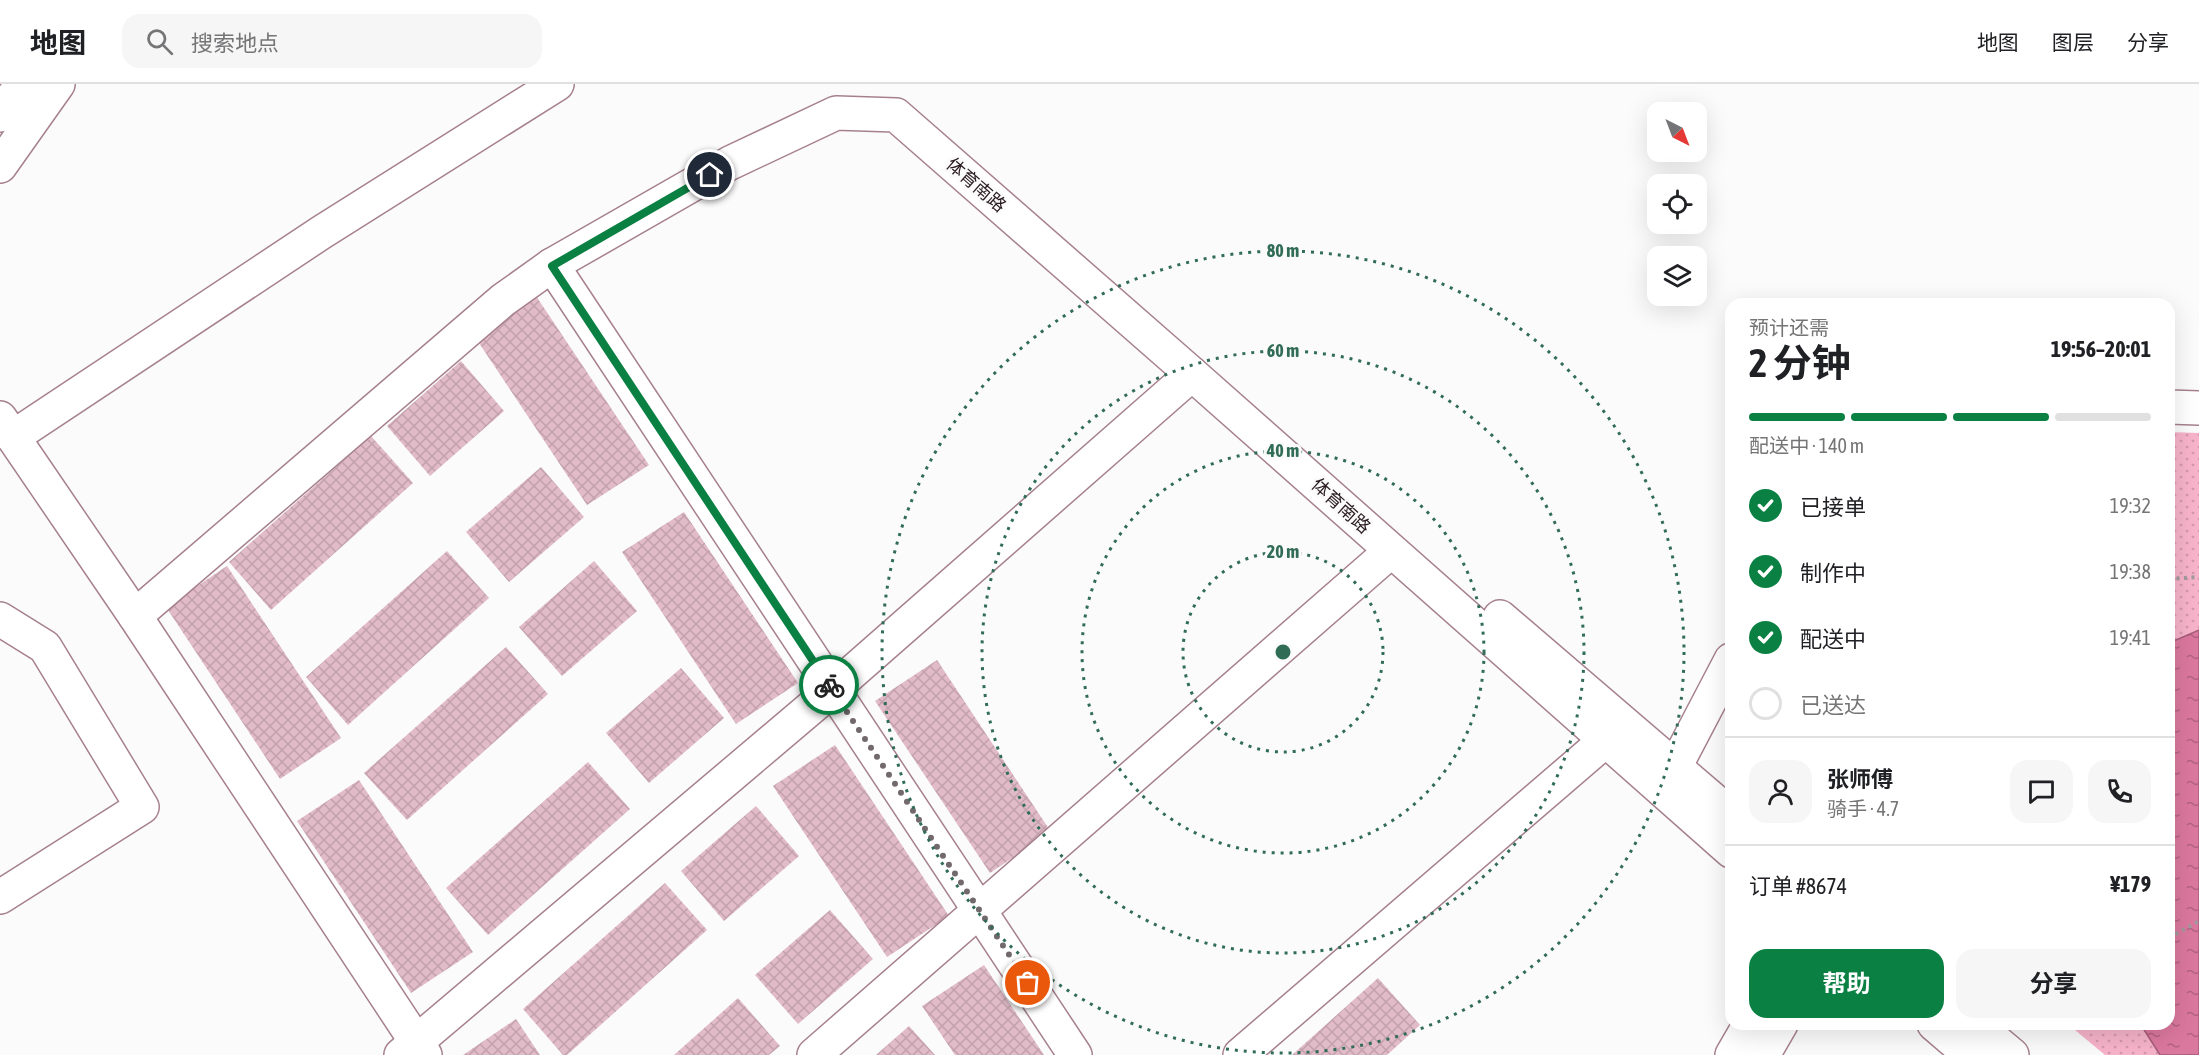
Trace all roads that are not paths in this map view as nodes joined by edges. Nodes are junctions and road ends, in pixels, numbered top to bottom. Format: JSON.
{"nodes":[{"id":1,"x":22,"y":84,"type":"edge"},
{"id":2,"x":58,"y":84,"type":"edge"},
{"id":3,"x":557,"y":84,"type":"edge"},
{"id":4,"x":897,"y":107,"type":"junction"},
{"id":5,"x":0,"y":115,"type":"edge"},
{"id":6,"x":0,"y":166,"type":"edge"},
{"id":7,"x":552,"y":266,"type":"junction"},
{"id":8,"x":1192,"y":374,"type":"junction"},
{"id":9,"x":2175,"y":407,"type":"edge"},
{"id":10,"x":2199,"y":408,"type":"edge"},
{"id":11,"x":6,"y":428,"type":"edge"},
{"id":12,"x":1392,"y":551,"type":"junction"},
{"id":13,"x":130,"y":609,"type":"junction"},
{"id":14,"x":0,"y":619,"type":"edge"},
{"id":15,"x":1725,"y":671,"type":"edge"},
{"id":16,"x":832,"y":690,"type":"junction"},
{"id":17,"x":1606,"y":740,"type":"junction"},
{"id":18,"x":1668,"y":778,"type":"junction"},
{"id":19,"x":1725,"y":811,"type":"edge"},
{"id":20,"x":1725,"y":844,"type":"edge"},
{"id":21,"x":0,"y":897,"type":"edge"},
{"id":22,"x":980,"y":910,"type":"junction"},
{"id":23,"x":1747,"y":1030,"type":"edge"},
{"id":24,"x":1778,"y":1030,"type":"edge"},
{"id":25,"x":1941,"y":1030,"type":"edge"},
{"id":26,"x":1983,"y":1030,"type":"edge"},
{"id":27,"x":414,"y":1051,"type":"edge"},
{"id":28,"x":814,"y":1055,"type":"edge"},
{"id":29,"x":1075,"y":1055,"type":"edge"},
{"id":30,"x":1240,"y":1055,"type":"edge"},
{"id":31,"x":1732,"y":1055,"type":"edge"},
{"id":32,"x":1763,"y":1055,"type":"edge"},
{"id":33,"x":1970,"y":1055,"type":"edge"},
{"id":34,"x":2012,"y":1055,"type":"edge"}],
"edges":[{"from":1,"to":5,"type":"street"},
{"from":2,"to":6,"type":"street"},
{"from":3,"to":11,"type":"street"},
{"from":4,"to":7,"type":"street"},
{"from":4,"to":8,"type":"street","name":"体育南路"},
{"from":4,"to":13,"type":"street"},
{"from":4,"to":18,"type":"street","name":"体育南路"},
{"from":7,"to":13,"type":"street"},
{"from":7,"to":16,"type":"street"},
{"from":8,"to":12,"type":"street","name":"体育南路"},
{"from":8,"to":16,"type":"street"},
{"from":9,"to":10,"type":"street"},
{"from":11,"to":13,"type":"street"},
{"from":12,"to":17,"type":"street","name":"体育南路"},
{"from":12,"to":22,"type":"street"},
{"from":13,"to":27,"type":"street"},
{"from":14,"to":21,"type":"street"},
{"from":15,"to":18,"type":"street"},
{"from":16,"to":22,"type":"street"},
{"from":16,"to":27,"type":"street"},
{"from":17,"to":18,"type":"street","name":"体育南路"},
{"from":17,"to":30,"type":"street"},
{"from":18,"to":19,"type":"street","name":"体育南路"},
{"from":18,"to":20,"type":"street","name":"体育南路"},
{"from":22,"to":28,"type":"street"},
{"from":22,"to":29,"type":"street"},
{"from":23,"to":31,"type":"street"},
{"from":24,"to":32,"type":"street"},
{"from":25,"to":33,"type":"street"},
{"from":26,"to":34,"type":"street"}]}
